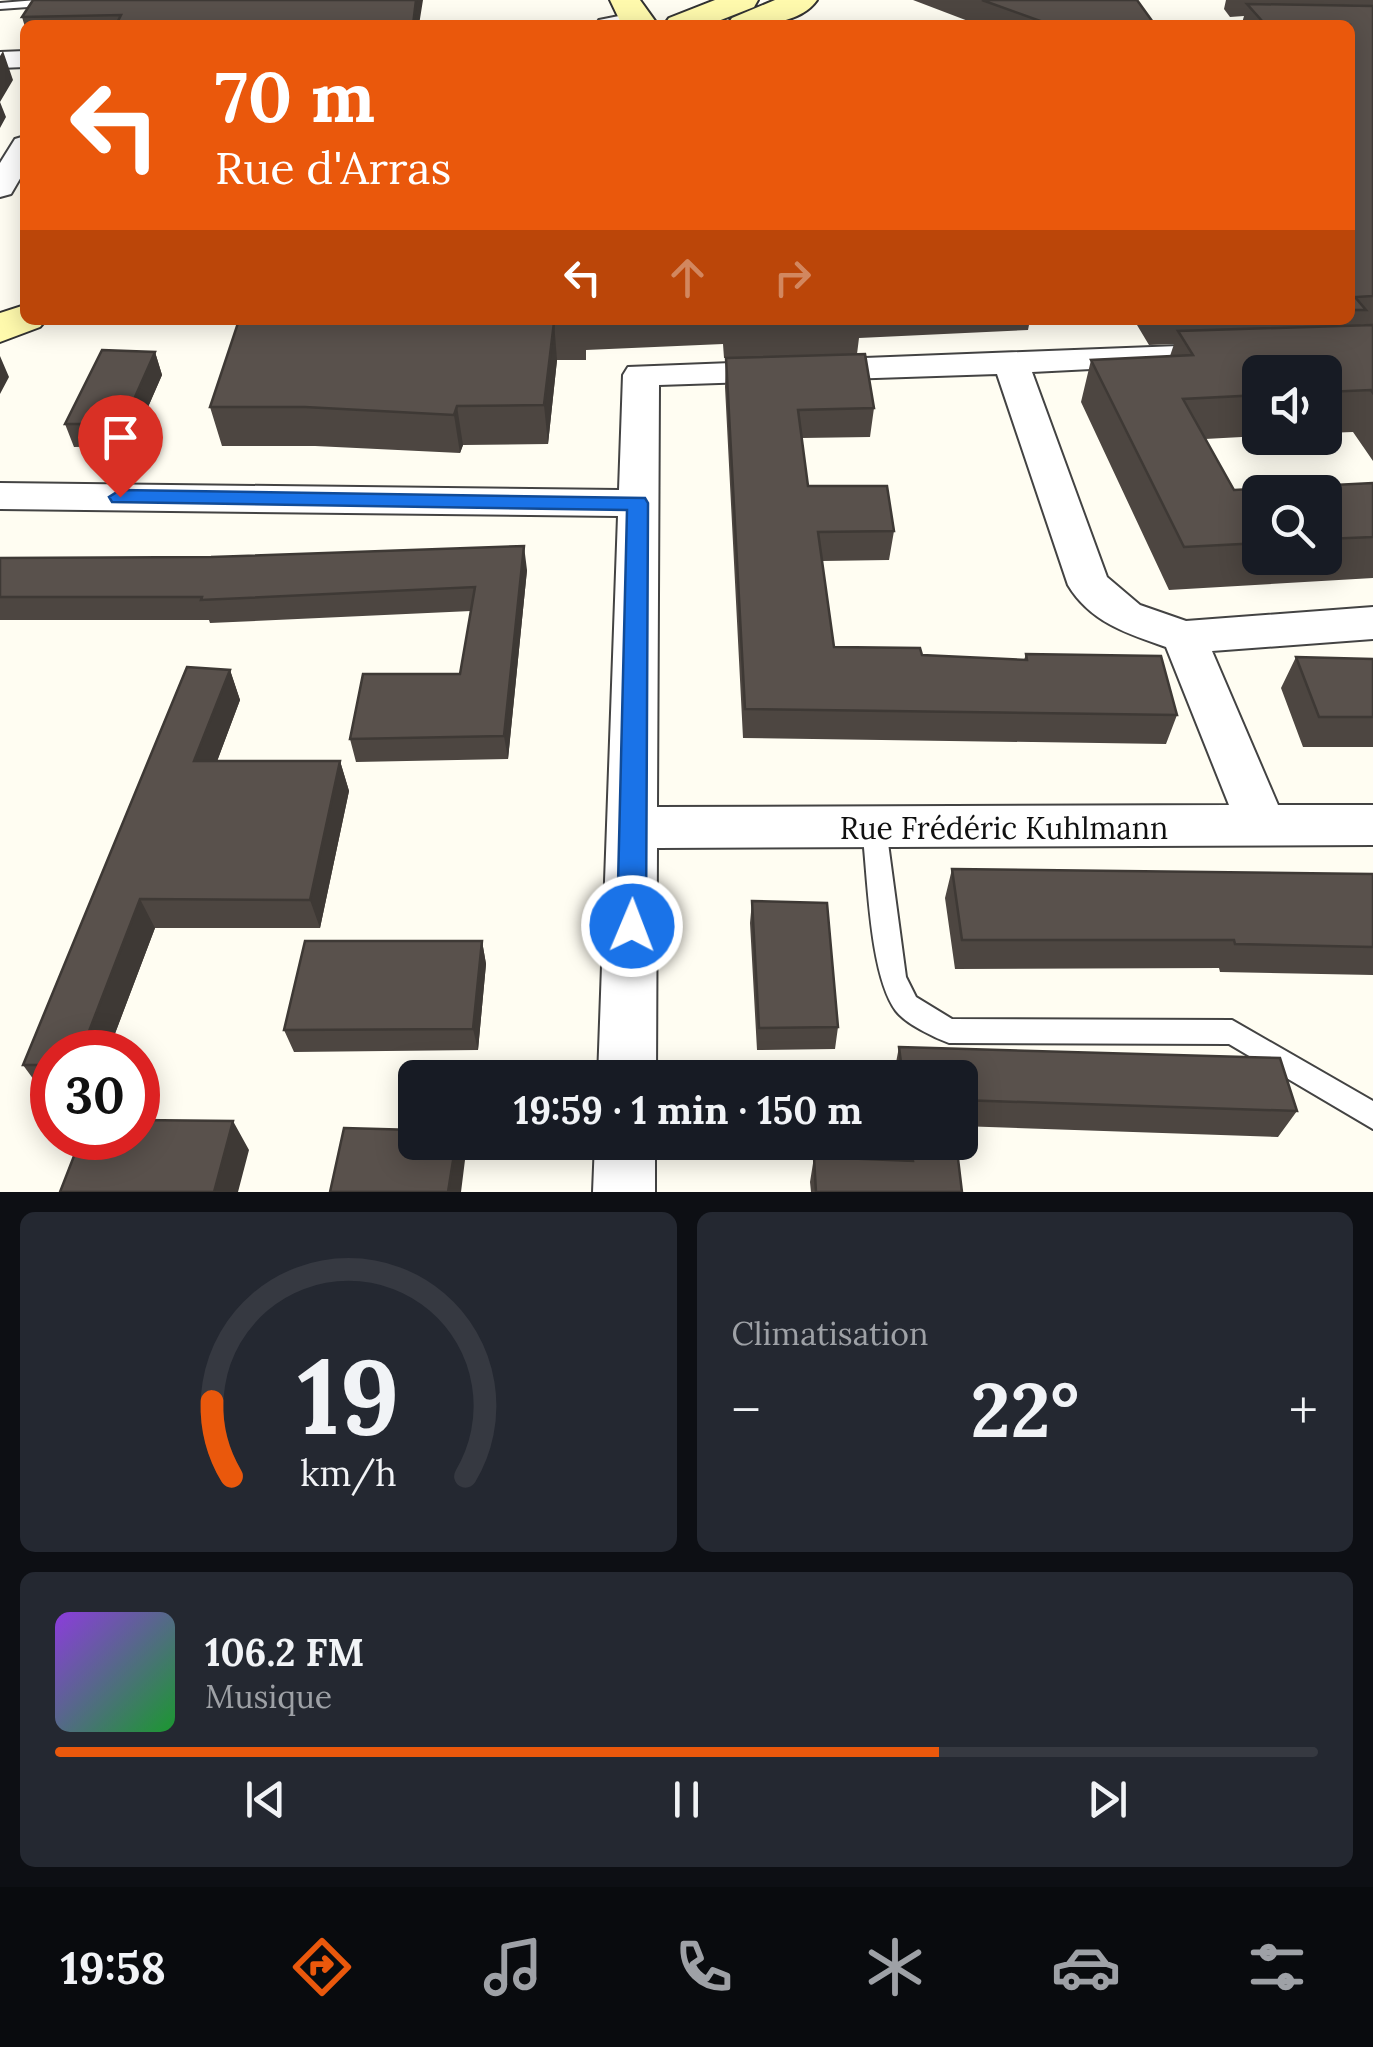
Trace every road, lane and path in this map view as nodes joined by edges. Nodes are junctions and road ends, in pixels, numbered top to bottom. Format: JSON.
{"nodes":[{"id":1,"x":84,"y":0,"type":"edge"},
{"id":2,"x":742,"y":0,"type":"edge"},
{"id":3,"x":802,"y":0,"type":"edge"},
{"id":4,"x":0,"y":6,"type":"edge"},
{"id":5,"x":692,"y":20,"type":"edge"},
{"id":6,"x":755,"y":20,"type":"edge"},
{"id":7,"x":20,"y":154,"type":"edge"},
{"id":8,"x":0,"y":188,"type":"edge"},
{"id":9,"x":1221,"y":356,"type":"edge"},
{"id":10,"x":1010,"y":362,"type":"junction"},
{"id":11,"x":0,"y":496,"type":"edge"},
{"id":12,"x":638,"y":503,"type":"junction"},
{"id":13,"x":1373,"y":623,"type":"edge"},
{"id":14,"x":1184,"y":637,"type":"junction"},
{"id":15,"x":1373,"y":825,"type":"edge"},
{"id":16,"x":1263,"y":827,"type":"junction"},
{"id":17,"x":634,"y":828,"type":"junction"},
{"id":18,"x":874,"y":828,"type":"junction"},
{"id":19,"x":628,"y":1060,"type":"edge"},
{"id":20,"x":1373,"y":1116,"type":"edge"},
{"id":21,"x":625,"y":1160,"type":"edge"},
{"id":22,"x":624,"y":1192,"type":"edge"}],
"edges":[{"from":1,"to":4,"type":"lane"},
{"from":2,"to":5,"type":"main road"},
{"from":3,"to":6,"type":"main road"},
{"from":7,"to":8,"type":"street"},
{"from":9,"to":10,"type":"street"},
{"from":10,"to":12,"type":"street"},
{"from":10,"to":14,"type":"street"},
{"from":11,"to":12,"type":"street"},
{"from":12,"to":17,"type":"street"},
{"from":13,"to":14,"type":"street"},
{"from":14,"to":16,"type":"street"},
{"from":15,"to":16,"type":"street","name":"Rue Frédéric Kuhlmann"},
{"from":16,"to":18,"type":"street","name":"Rue Frédéric Kuhlmann"},
{"from":17,"to":18,"type":"street","name":"Rue Frédéric Kuhlmann"},
{"from":17,"to":19,"type":"street"},
{"from":18,"to":20,"type":"lane"},
{"from":21,"to":22,"type":"street"}]}
